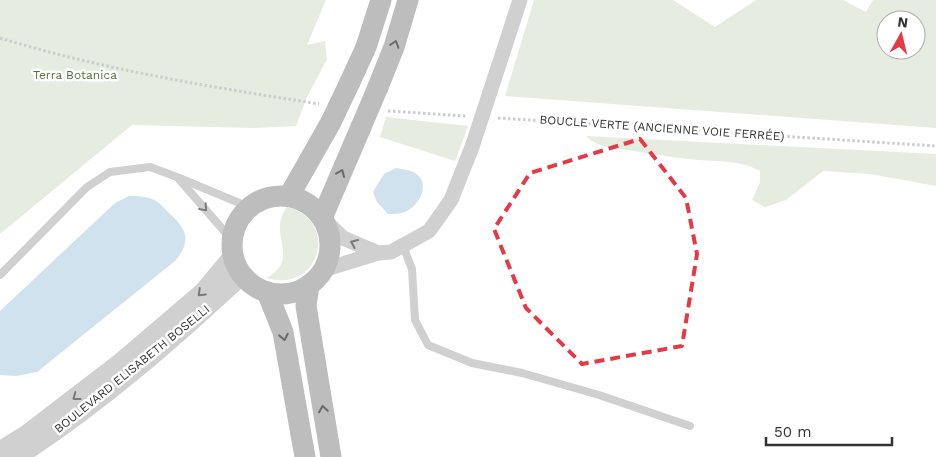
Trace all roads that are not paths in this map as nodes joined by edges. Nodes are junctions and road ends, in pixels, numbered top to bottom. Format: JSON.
{"nodes":[{"id":1,"x":381,"y":0,"type":"edge"},
{"id":2,"x":408,"y":0,"type":"edge"},
{"id":3,"x":520,"y":0,"type":"edge"},
{"id":4,"x":177,"y":176,"type":"junction"},
{"id":5,"x":289,"y":196,"type":"junction"},
{"id":6,"x":249,"y":207,"type":"junction"},
{"id":7,"x":322,"y":218,"type":"junction"},
{"id":8,"x":403,"y":246,"type":"junction"},
{"id":9,"x":232,"y":248,"type":"junction"},
{"id":10,"x":378,"y":254,"type":"junction"},
{"id":11,"x":0,"y":275,"type":"edge"},
{"id":12,"x":242,"y":276,"type":"junction"},
{"id":13,"x":316,"y":278,"type":"junction"},
{"id":14,"x":267,"y":292,"type":"junction"},
{"id":15,"x":690,"y":426,"type":"dead end"},
{"id":16,"x":0,"y":451,"type":"edge"},
{"id":17,"x":17,"y":457,"type":"edge"},
{"id":18,"x":305,"y":457,"type":"edge"},
{"id":19,"x":332,"y":457,"type":"edge"}],
"edges":[{"from":1,"to":5,"type":"main road","bridge":true},
{"from":7,"to":2,"type":"main road","one_way":true,"bridge":true},
{"from":3,"to":8,"type":"street","bridge":true},
{"from":4,"to":6,"type":"lane"},
{"from":4,"to":9,"type":"lane","one_way":true},
{"from":4,"to":11,"type":"lane"},
{"from":5,"to":6,"type":"main road"},
{"from":5,"to":7,"type":"main road"},
{"from":6,"to":9,"type":"main road"},
{"from":10,"to":7,"type":"street","one_way":true},
{"from":7,"to":13,"type":"main road"},
{"from":8,"to":10,"type":"street"},
{"from":8,"to":15,"type":"lane"},
{"from":9,"to":12,"type":"main road"},
{"from":9,"to":16,"type":"street","one_way":true},
{"from":10,"to":13,"type":"street"},
{"from":12,"to":14,"type":"main road"},
{"from":12,"to":17,"type":"street","name":"BOULEVARD ELISABETH BOSELLI"},
{"from":13,"to":14,"type":"main road"},
{"from":19,"to":13,"type":"main road","one_way":true},
{"from":14,"to":18,"type":"main road","one_way":true}]}
